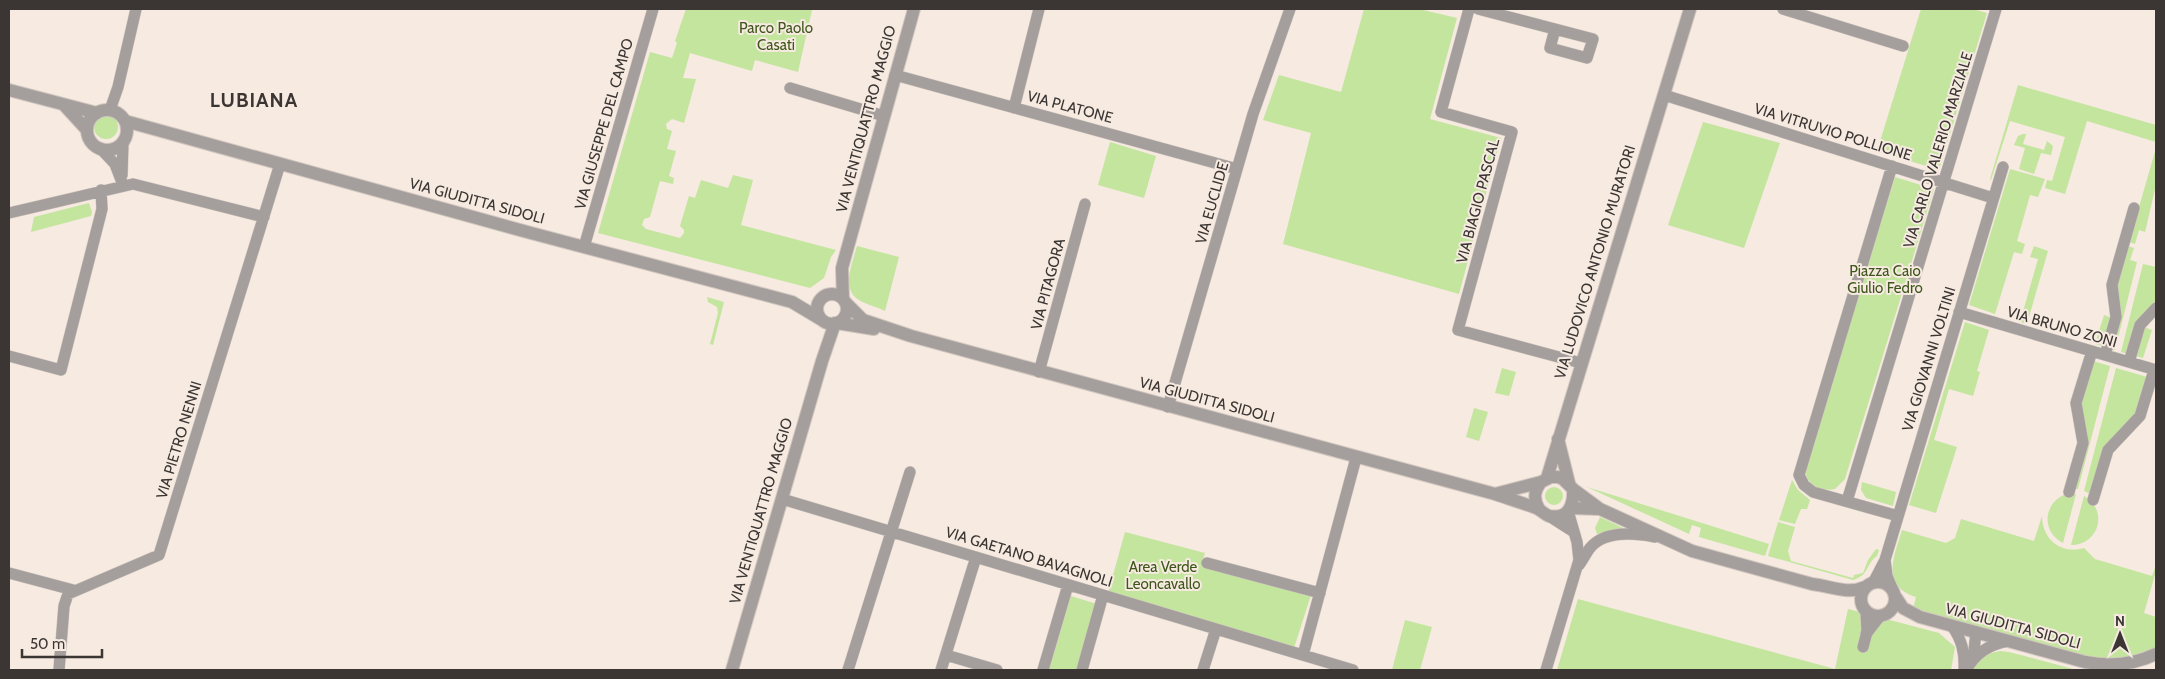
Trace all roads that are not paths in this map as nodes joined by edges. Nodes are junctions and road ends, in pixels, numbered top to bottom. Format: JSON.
{"nodes":[{"id":1,"x":136,"y":9,"type":"edge"},
{"id":2,"x":652,"y":9,"type":"edge"},
{"id":3,"x":914,"y":9,"type":"edge"},
{"id":4,"x":1039,"y":9,"type":"edge"},
{"id":5,"x":1290,"y":9,"type":"edge"},
{"id":6,"x":1469,"y":9,"type":"edge"},
{"id":7,"x":1478,"y":9,"type":"edge"},
{"id":8,"x":1690,"y":9,"type":"edge"},
{"id":9,"x":1783,"y":9,"type":"edge"},
{"id":10,"x":1996,"y":9,"type":"edge"},
{"id":11,"x":1555,"y":29,"type":"dead end"},
{"id":12,"x":1903,"y":46,"type":"dead end"},
{"id":13,"x":895,"y":75,"type":"junction"},
{"id":14,"x":790,"y":88,"type":"dead end"},
{"id":15,"x":9,"y":90,"type":"edge"},
{"id":16,"x":1664,"y":95,"type":"junction"},
{"id":17,"x":64,"y":105,"type":"junction"},
{"id":18,"x":1014,"y":108,"type":"junction"},
{"id":19,"x":110,"y":110,"type":"junction"},
{"id":20,"x":97,"y":113,"type":"junction"},
{"id":21,"x":884,"y":116,"type":"junction"},
{"id":22,"x":87,"y":130,"type":"junction"},
{"id":23,"x":125,"y":132,"type":"junction"},
{"id":24,"x":100,"y":148,"type":"junction"},
{"id":25,"x":280,"y":164,"type":"junction"},
{"id":26,"x":1892,"y":166,"type":"junction"},
{"id":27,"x":2003,"y":167,"type":"dead end"},
{"id":28,"x":1237,"y":169,"type":"junction"},
{"id":29,"x":1943,"y":182,"type":"junction"},
{"id":30,"x":123,"y":185,"type":"junction"},
{"id":31,"x":101,"y":190,"type":"junction"},
{"id":32,"x":1993,"y":198,"type":"junction"},
{"id":33,"x":1085,"y":204,"type":"dead end"},
{"id":34,"x":2134,"y":208,"type":"dead end"},
{"id":35,"x":9,"y":213,"type":"edge"},
{"id":36,"x":264,"y":217,"type":"junction"},
{"id":37,"x":584,"y":247,"type":"junction"},
{"id":38,"x":842,"y":268,"type":"junction"},
{"id":39,"x":824,"y":296,"type":"junction"},
{"id":40,"x":844,"y":301,"type":"junction"},
{"id":41,"x":792,"y":302,"type":"junction"},
{"id":42,"x":2156,"y":308,"type":"edge"},
{"id":43,"x":1959,"y":312,"type":"junction"},
{"id":44,"x":830,"y":322,"type":"junction"},
{"id":45,"x":911,"y":336,"type":"junction"},
{"id":46,"x":2092,"y":351,"type":"junction"},
{"id":47,"x":2105,"y":355,"type":"junction"},
{"id":48,"x":9,"y":356,"type":"edge"},
{"id":49,"x":2129,"y":362,"type":"junction"},
{"id":50,"x":1581,"y":363,"type":"junction"},
{"id":51,"x":2155,"y":370,"type":"edge"},
{"id":52,"x":1040,"y":372,"type":"junction"},
{"id":53,"x":1168,"y":407,"type":"junction"},
{"id":54,"x":1558,"y":438,"type":"junction"},
{"id":55,"x":1356,"y":458,"type":"junction"},
{"id":56,"x":910,"y":472,"type":"dead end"},
{"id":57,"x":1544,"y":480,"type":"junction"},
{"id":58,"x":1571,"y":486,"type":"junction"},
{"id":59,"x":2069,"y":492,"type":"dead end"},
{"id":60,"x":1495,"y":494,"type":"junction"},
{"id":61,"x":782,"y":499,"type":"junction"},
{"id":62,"x":2093,"y":500,"type":"dead end"},
{"id":63,"x":1847,"y":502,"type":"junction"},
{"id":64,"x":1600,"y":509,"type":"junction"},
{"id":65,"x":1569,"y":510,"type":"junction"},
{"id":66,"x":1544,"y":512,"type":"junction"},
{"id":67,"x":1898,"y":516,"type":"junction"},
{"id":68,"x":891,"y":532,"type":"junction"},
{"id":69,"x":1574,"y":532,"type":"junction"},
{"id":70,"x":1670,"y":541,"type":"junction"},
{"id":71,"x":976,"y":557,"type":"junction"},
{"id":72,"x":1885,"y":560,"type":"junction"},
{"id":73,"x":1207,"y":563,"type":"dead end"},
{"id":74,"x":1577,"y":569,"type":"junction"},
{"id":75,"x":9,"y":573,"type":"edge"},
{"id":76,"x":1810,"y":584,"type":"junction"},
{"id":77,"x":1068,"y":585,"type":"junction"},
{"id":78,"x":1869,"y":585,"type":"junction"},
{"id":79,"x":73,"y":590,"type":"junction"},
{"id":80,"x":1894,"y":592,"type":"junction"},
{"id":81,"x":1320,"y":593,"type":"junction"},
{"id":82,"x":1103,"y":595,"type":"junction"},
{"id":83,"x":1864,"y":608,"type":"junction"},
{"id":84,"x":1884,"y":615,"type":"junction"},
{"id":85,"x":1920,"y":617,"type":"junction"},
{"id":86,"x":1952,"y":626,"type":"junction"},
{"id":87,"x":1216,"y":629,"type":"junction"},
{"id":88,"x":1976,"y":632,"type":"junction"},
{"id":89,"x":1866,"y":634,"type":"junction"},
{"id":90,"x":2008,"y":641,"type":"junction"},
{"id":91,"x":1863,"y":647,"type":"dead end"},
{"id":92,"x":2156,"y":654,"type":"edge"},
{"id":93,"x":946,"y":655,"type":"junction"},
{"id":94,"x":1308,"y":657,"type":"junction"},
{"id":95,"x":59,"y":670,"type":"edge"},
{"id":96,"x":732,"y":670,"type":"edge"},
{"id":97,"x":848,"y":670,"type":"edge"},
{"id":98,"x":941,"y":670,"type":"edge"},
{"id":99,"x":997,"y":670,"type":"edge"},
{"id":100,"x":1043,"y":670,"type":"edge"},
{"id":101,"x":1082,"y":670,"type":"edge"},
{"id":102,"x":1204,"y":670,"type":"edge"},
{"id":103,"x":1309,"y":670,"type":"edge"},
{"id":104,"x":1353,"y":670,"type":"edge"},
{"id":105,"x":1546,"y":670,"type":"edge"},
{"id":106,"x":1965,"y":670,"type":"edge"}],
"edges":[{"from":1,"to":19,"type":"street"},
{"from":2,"to":37,"type":"street","name":"VIA GIUSEPPE DEL CAMPO"},
{"from":3,"to":13,"type":"street","name":"VIA VENTIQUATTRO MAGGIO"},
{"from":4,"to":18,"type":"street"},
{"from":5,"to":28,"type":"street","name":"VIA EUCLIDE"},
{"from":6,"to":50,"type":"street","name":"VIA BIAGIO PASCAL"},
{"from":7,"to":11,"type":"street"},
{"from":8,"to":16,"type":"street","name":"VIA LUDOVICO ANTONIO MURATORI"},
{"from":9,"to":12,"type":"street"},
{"from":10,"to":29,"type":"street","name":"VIA CARLO VALERIO MARZIALE"},
{"from":13,"to":18,"type":"street","name":"VIA PLATONE"},
{"from":13,"to":21,"type":"street","name":"VIA VENTIQUATTRO MAGGIO"},
{"from":14,"to":21,"type":"street"},
{"from":15,"to":17,"type":"street"},
{"from":16,"to":26,"type":"street","name":"VIA VITRUVIO POLLIONE"},
{"from":16,"to":50,"type":"street","name":"VIA LUDOVICO ANTONIO MURATORI"},
{"from":17,"to":20,"type":"street"},
{"from":17,"to":22,"type":"street"},
{"from":18,"to":28,"type":"street","name":"VIA PLATONE"},
{"from":19,"to":20,"type":"street"},
{"from":19,"to":23,"type":"street","name":"VIA GIUDITTA SIDOLI"},
{"from":20,"to":22,"type":"street"},
{"from":21,"to":38,"type":"street","name":"VIA VENTIQUATTRO MAGGIO"},
{"from":22,"to":24,"type":"street"},
{"from":23,"to":24,"type":"street"},
{"from":23,"to":25,"type":"street","name":"VIA GIUDITTA SIDOLI"},
{"from":23,"to":30,"type":"street"},
{"from":24,"to":30,"type":"street"},
{"from":25,"to":36,"type":"street","name":"VIA PIETRO NENNI"},
{"from":25,"to":37,"type":"street","name":"VIA GIUDITTA SIDOLI"},
{"from":26,"to":29,"type":"street","name":"VIA VITRUVIO POLLIONE"},
{"from":26,"to":63,"type":"street"},
{"from":27,"to":32,"type":"street","name":"VIA GIOVANNI VOLTINI"},
{"from":28,"to":53,"type":"street","name":"VIA EUCLIDE"},
{"from":29,"to":32,"type":"street","name":"VIA VITRUVIO POLLIONE"},
{"from":29,"to":63,"type":"street","name":"VIA CARLO VALERIO MARZIALE"},
{"from":30,"to":31,"type":"street"},
{"from":30,"to":36,"type":"street"},
{"from":31,"to":35,"type":"street"},
{"from":31,"to":48,"type":"street"},
{"from":32,"to":43,"type":"street","name":"VIA GIOVANNI VOLTINI"},
{"from":33,"to":52,"type":"street","name":"VIA PITAGORA"},
{"from":34,"to":47,"type":"street"},
{"from":36,"to":79,"type":"street","name":"VIA PIETRO NENNI"},
{"from":37,"to":41,"type":"street","name":"VIA GIUDITTA SIDOLI"},
{"from":38,"to":39,"type":"street","name":"VIA VENTIQUATTRO MAGGIO"},
{"from":38,"to":40,"type":"street","name":"VIA VENTIQUATTRO MAGGIO"},
{"from":39,"to":40,"type":"street","name":"VIA GIUDITTA SIDOLI"},
{"from":39,"to":41,"type":"street","name":"VIA GIUDITTA SIDOLI"},
{"from":39,"to":44,"type":"street"},
{"from":40,"to":44,"type":"street"},
{"from":40,"to":45,"type":"street","name":"VIA GIUDITTA SIDOLI"},
{"from":41,"to":44,"type":"street","name":"VIA GIUDITTA SIDOLI"},
{"from":42,"to":49,"type":"street"},
{"from":43,"to":46,"type":"street","name":"VIA BRUNO ZONI"},
{"from":43,"to":67,"type":"street","name":"VIA GIOVANNI VOLTINI"},
{"from":44,"to":45,"type":"street","name":"VIA GIUDITTA SIDOLI"},
{"from":44,"to":61,"type":"street","name":"VIA VENTIQUATTRO MAGGIO"},
{"from":45,"to":52,"type":"street","name":"VIA GIUDITTA SIDOLI"},
{"from":46,"to":47,"type":"street","name":"VIA BRUNO ZONI"},
{"from":46,"to":59,"type":"street"},
{"from":47,"to":49,"type":"street","name":"VIA BRUNO ZONI"},
{"from":49,"to":51,"type":"street","name":"VIA BRUNO ZONI"},
{"from":50,"to":54,"type":"street","name":"VIA LUDOVICO ANTONIO MURATORI"},
{"from":51,"to":62,"type":"street"},
{"from":52,"to":53,"type":"street","name":"VIA GIUDITTA SIDOLI"},
{"from":53,"to":55,"type":"street","name":"VIA GIUDITTA SIDOLI"},
{"from":54,"to":57,"type":"street","name":"VIA LUDOVICO ANTONIO MURATORI"},
{"from":54,"to":58,"type":"street"},
{"from":55,"to":60,"type":"street","name":"VIA GIUDITTA SIDOLI"},
{"from":55,"to":81,"type":"street"},
{"from":56,"to":68,"type":"street"},
{"from":57,"to":58,"type":"street","name":"VIA GIUDITTA SIDOLI"},
{"from":57,"to":60,"type":"street","name":"VIA GIUDITTA SIDOLI"},
{"from":57,"to":66,"type":"street"},
{"from":58,"to":64,"type":"street","name":"VIA GIUDITTA SIDOLI"},
{"from":58,"to":65,"type":"street"},
{"from":60,"to":66,"type":"street","name":"VIA GIUDITTA SIDOLI"},
{"from":61,"to":68,"type":"street","name":"VIA GAETANO BAVAGNOLI"},
{"from":61,"to":96,"type":"street","name":"VIA VENTIQUATTRO MAGGIO"},
{"from":63,"to":67,"type":"street"},
{"from":64,"to":65,"type":"street","name":"VIA GIUDITTA SIDOLI"},
{"from":64,"to":70,"type":"street","name":"VIA GIUDITTA SIDOLI"},
{"from":65,"to":66,"type":"street","name":"VIA GIUDITTA SIDOLI"},
{"from":65,"to":69,"type":"street"},
{"from":66,"to":69,"type":"street"},
{"from":67,"to":72,"type":"street","name":"VIA GIOVANNI VOLTINI"},
{"from":68,"to":71,"type":"street","name":"VIA GAETANO BAVAGNOLI"},
{"from":68,"to":97,"type":"street"},
{"from":69,"to":74,"type":"street"},
{"from":70,"to":74,"type":"street","name":"VIA GIUDITTA SIDOLI"},
{"from":70,"to":76,"type":"street","name":"VIA GIUDITTA SIDOLI"},
{"from":71,"to":77,"type":"street","name":"VIA GAETANO BAVAGNOLI"},
{"from":71,"to":93,"type":"street"},
{"from":72,"to":78,"type":"street","name":"VIA GIOVANNI VOLTINI"},
{"from":72,"to":80,"type":"street","name":"VIA GIOVANNI VOLTINI"},
{"from":73,"to":81,"type":"street"},
{"from":74,"to":105,"type":"street"},
{"from":75,"to":79,"type":"street"},
{"from":76,"to":78,"type":"street","name":"VIA GIUDITTA SIDOLI"},
{"from":76,"to":83,"type":"street","name":"VIA GIUDITTA SIDOLI"},
{"from":77,"to":82,"type":"street","name":"VIA GAETANO BAVAGNOLI"},
{"from":77,"to":100,"type":"street"},
{"from":78,"to":80,"type":"street","name":"VIA GIUDITTA SIDOLI"},
{"from":78,"to":83,"type":"street"},
{"from":79,"to":95,"type":"street"},
{"from":80,"to":84,"type":"street"},
{"from":80,"to":85,"type":"street","name":"VIA GIUDITTA SIDOLI"},
{"from":81,"to":94,"type":"street"},
{"from":82,"to":87,"type":"street","name":"VIA GAETANO BAVAGNOLI"},
{"from":82,"to":101,"type":"street"},
{"from":83,"to":84,"type":"street","name":"VIA GIUDITTA SIDOLI"},
{"from":83,"to":89,"type":"street"},
{"from":84,"to":85,"type":"street","name":"VIA GIUDITTA SIDOLI"},
{"from":84,"to":89,"type":"street"},
{"from":85,"to":86,"type":"street","name":"VIA GIUDITTA SIDOLI"},
{"from":86,"to":88,"type":"street","name":"VIA GIUDITTA SIDOLI"},
{"from":86,"to":106,"type":"street"},
{"from":87,"to":94,"type":"street","name":"VIA GAETANO BAVAGNOLI"},
{"from":87,"to":102,"type":"street"},
{"from":88,"to":90,"type":"street","name":"VIA GIUDITTA SIDOLI"},
{"from":88,"to":106,"type":"street"},
{"from":89,"to":91,"type":"street"},
{"from":90,"to":92,"type":"street","name":"VIA GIUDITTA SIDOLI"},
{"from":90,"to":106,"type":"street"},
{"from":93,"to":98,"type":"street"},
{"from":93,"to":99,"type":"street"},
{"from":94,"to":103,"type":"street"},
{"from":94,"to":104,"type":"street","name":"VIA GAETANO BAVAGNOLI"}]}
